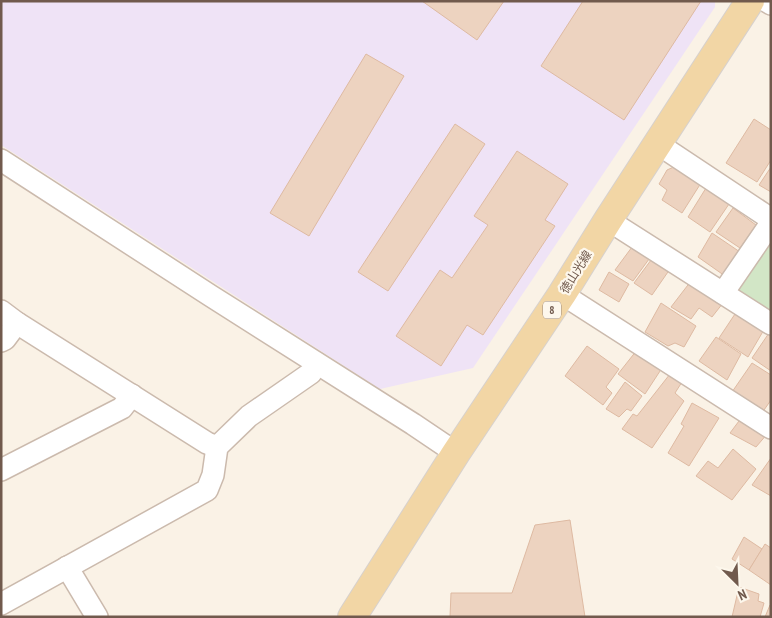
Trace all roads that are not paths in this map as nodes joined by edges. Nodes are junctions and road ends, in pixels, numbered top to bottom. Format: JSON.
{"nodes":[{"id":1,"x":750,"y":1,"type":"edge"},
{"id":2,"x":766,"y":1,"type":"edge"},
{"id":3,"x":771,"y":4,"type":"edge"},
{"id":4,"x":658,"y":144,"type":"junction"},
{"id":5,"x":1,"y":160,"type":"edge"},
{"id":6,"x":771,"y":218,"type":"edge"},
{"id":7,"x":608,"y":220,"type":"junction"},
{"id":8,"x":771,"y":223,"type":"edge"},
{"id":9,"x":723,"y":293,"type":"junction"},
{"id":10,"x":562,"y":294,"type":"junction"},
{"id":11,"x":9,"y":317,"type":"edge"},
{"id":12,"x":771,"y":324,"type":"edge"},
{"id":13,"x":1,"y":341,"type":"edge"},
{"id":14,"x":316,"y":363,"type":"junction"},
{"id":15,"x":132,"y":395,"type":"junction"},
{"id":16,"x":771,"y":428,"type":"edge"},
{"id":17,"x":216,"y":447,"type":"junction"},
{"id":18,"x":456,"y":453,"type":"junction"},
{"id":19,"x":1,"y":470,"type":"edge"},
{"id":20,"x":67,"y":567,"type":"junction"},
{"id":21,"x":1,"y":604,"type":"edge"},
{"id":22,"x":97,"y":617,"type":"edge"},
{"id":23,"x":352,"y":617,"type":"edge"}],
"edges":[{"from":1,"to":4,"type":"main road","name":"徳山光線","number":"8"},
{"from":2,"to":3,"type":"street"},
{"from":4,"to":6,"type":"street"},
{"from":4,"to":7,"type":"main road","name":"徳山光線","number":"8"},
{"from":5,"to":14,"type":"street"},
{"from":7,"to":9,"type":"street"},
{"from":7,"to":10,"type":"main road","name":"徳山光線","number":"8"},
{"from":8,"to":9,"type":"street"},
{"from":9,"to":12,"type":"street"},
{"from":10,"to":16,"type":"street"},
{"from":10,"to":18,"type":"main road","name":"徳山光線","number":"8"},
{"from":11,"to":13,"type":"street"},
{"from":11,"to":15,"type":"street"},
{"from":14,"to":17,"type":"street"},
{"from":14,"to":18,"type":"street"},
{"from":15,"to":17,"type":"street"},
{"from":15,"to":19,"type":"street"},
{"from":17,"to":20,"type":"street"},
{"from":18,"to":23,"type":"main road","name":"徳山光線","number":"8"},
{"from":20,"to":21,"type":"street"},
{"from":20,"to":22,"type":"street"}]}
